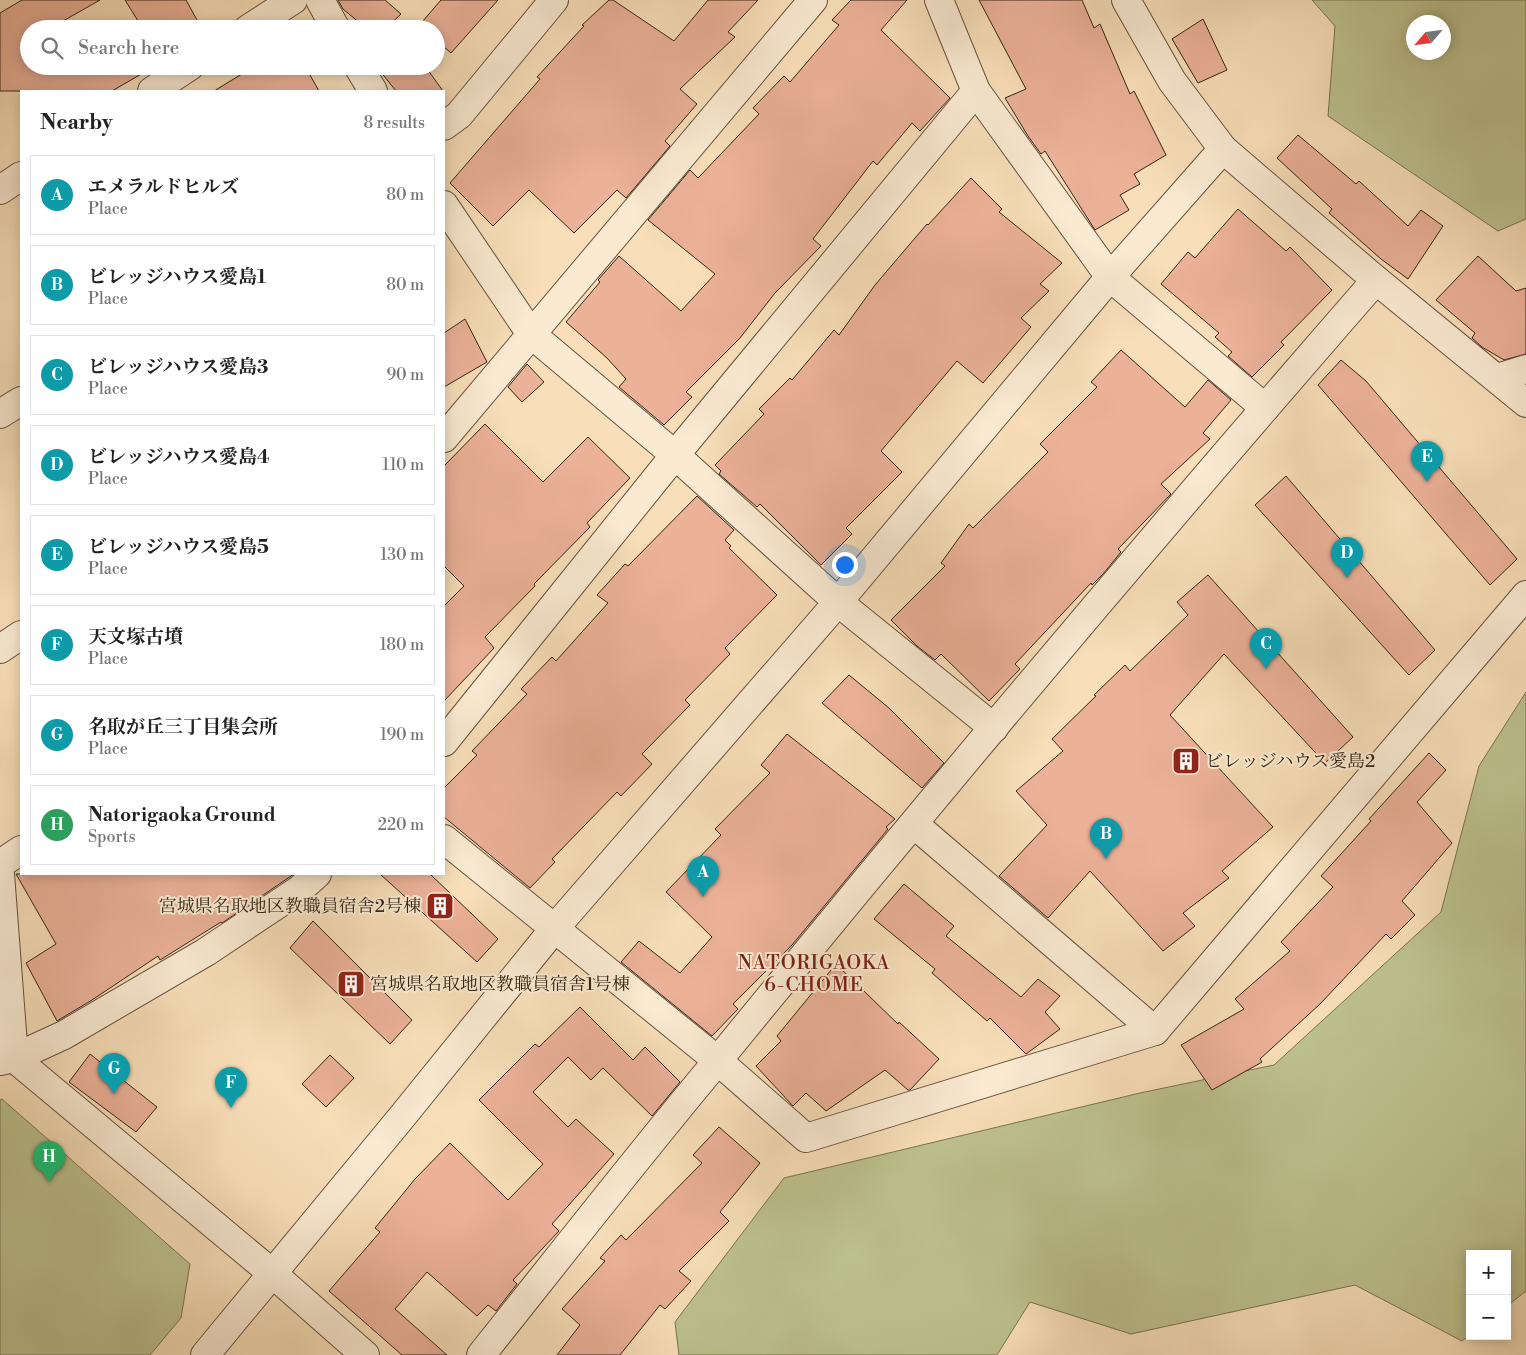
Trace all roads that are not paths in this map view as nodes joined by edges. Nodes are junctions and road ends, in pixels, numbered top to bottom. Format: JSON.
{"nodes":[{"id":1,"x":292,"y":0,"type":"edge"},
{"id":2,"x":320,"y":0,"type":"edge"},
{"id":3,"x":554,"y":0,"type":"edge"},
{"id":4,"x":813,"y":0,"type":"edge"},
{"id":5,"x":939,"y":0,"type":"edge"},
{"id":6,"x":1126,"y":0,"type":"edge"},
{"id":7,"x":262,"y":20,"type":"edge"},
{"id":8,"x":331,"y":20,"type":"edge"},
{"id":9,"x":176,"y":75,"type":"edge"},
{"id":10,"x":363,"y":75,"type":"edge"},
{"id":11,"x":154,"y":90,"type":"edge"},
{"id":12,"x":372,"y":90,"type":"edge"},
{"id":13,"x":976,"y":91,"type":"junction"},
{"id":14,"x":445,"y":125,"type":"edge"},
{"id":15,"x":1223,"y":149,"type":"junction"},
{"id":16,"x":20,"y":177,"type":"edge"},
{"id":17,"x":0,"y":190,"type":"edge"},
{"id":18,"x":445,"y":206,"type":"edge"},
{"id":19,"x":1110,"y":277,"type":"junction"},
{"id":20,"x":1376,"y":280,"type":"junction"},
{"id":21,"x":531,"y":334,"type":"junction"},
{"id":22,"x":1526,"y":369,"type":"edge"},
{"id":23,"x":1497,"y":378,"type":"junction"},
{"id":24,"x":20,"y":402,"type":"edge"},
{"id":25,"x":1526,"y":403,"type":"edge"},
{"id":26,"x":1265,"y":408,"type":"junction"},
{"id":27,"x":0,"y":414,"type":"edge"},
{"id":28,"x":445,"y":437,"type":"edge"},
{"id":29,"x":675,"y":455,"type":"junction"},
{"id":30,"x":1526,"y":595,"type":"edge"},
{"id":31,"x":838,"y":602,"type":"junction"},
{"id":32,"x":20,"y":636,"type":"edge"},
{"id":33,"x":0,"y":649,"type":"edge"},
{"id":34,"x":994,"y":728,"type":"junction"},
{"id":35,"x":445,"y":741,"type":"edge"},
{"id":36,"x":914,"y":824,"type":"junction"},
{"id":37,"x":445,"y":841,"type":"edge"},
{"id":38,"x":20,"y":851,"type":"edge"},
{"id":39,"x":0,"y":864,"type":"edge"},
{"id":40,"x":0,"y":874,"type":"edge"},
{"id":41,"x":316,"y":875,"type":"edge"},
{"id":42,"x":554,"y":929,"type":"junction"},
{"id":43,"x":1155,"y":1031,"type":"junction"},
{"id":44,"x":7,"y":1059,"type":"edge"},
{"id":45,"x":717,"y":1060,"type":"junction"},
{"id":46,"x":273,"y":1274,"type":"junction"},
{"id":47,"x":205,"y":1355,"type":"edge"},
{"id":48,"x":365,"y":1355,"type":"edge"},
{"id":49,"x":481,"y":1355,"type":"edge"}],
"edges":[{"from":1,"to":7,"type":"street"},
{"from":2,"to":8,"type":"street"},
{"from":3,"to":14,"type":"street"},
{"from":4,"to":21,"type":"street"},
{"from":5,"to":13,"type":"street"},
{"from":6,"to":15,"type":"street"},
{"from":9,"to":11,"type":"street"},
{"from":10,"to":12,"type":"street"},
{"from":13,"to":19,"type":"street"},
{"from":13,"to":29,"type":"street"},
{"from":15,"to":19,"type":"street"},
{"from":15,"to":20,"type":"street"},
{"from":16,"to":17,"type":"street"},
{"from":18,"to":21,"type":"street"},
{"from":19,"to":26,"type":"street"},
{"from":19,"to":31,"type":"street"},
{"from":20,"to":23,"type":"street"},
{"from":20,"to":26,"type":"street"},
{"from":21,"to":28,"type":"street"},
{"from":21,"to":29,"type":"street"},
{"from":22,"to":23,"type":"street"},
{"from":23,"to":25,"type":"street"},
{"from":24,"to":27,"type":"street"},
{"from":26,"to":34,"type":"street"},
{"from":29,"to":31,"type":"street"},
{"from":29,"to":35,"type":"street"},
{"from":30,"to":43,"type":"street"},
{"from":31,"to":34,"type":"street"},
{"from":31,"to":42,"type":"street"},
{"from":32,"to":33,"type":"street"},
{"from":34,"to":36,"type":"street"},
{"from":36,"to":43,"type":"street"},
{"from":36,"to":45,"type":"street"},
{"from":37,"to":42,"type":"street"},
{"from":38,"to":39,"type":"street"},
{"from":40,"to":44,"type":"street"},
{"from":41,"to":44,"type":"street"},
{"from":42,"to":45,"type":"street"},
{"from":42,"to":46,"type":"street"},
{"from":43,"to":45,"type":"street"},
{"from":44,"to":46,"type":"street"},
{"from":45,"to":49,"type":"street"},
{"from":46,"to":47,"type":"street"},
{"from":46,"to":48,"type":"street"}]}
